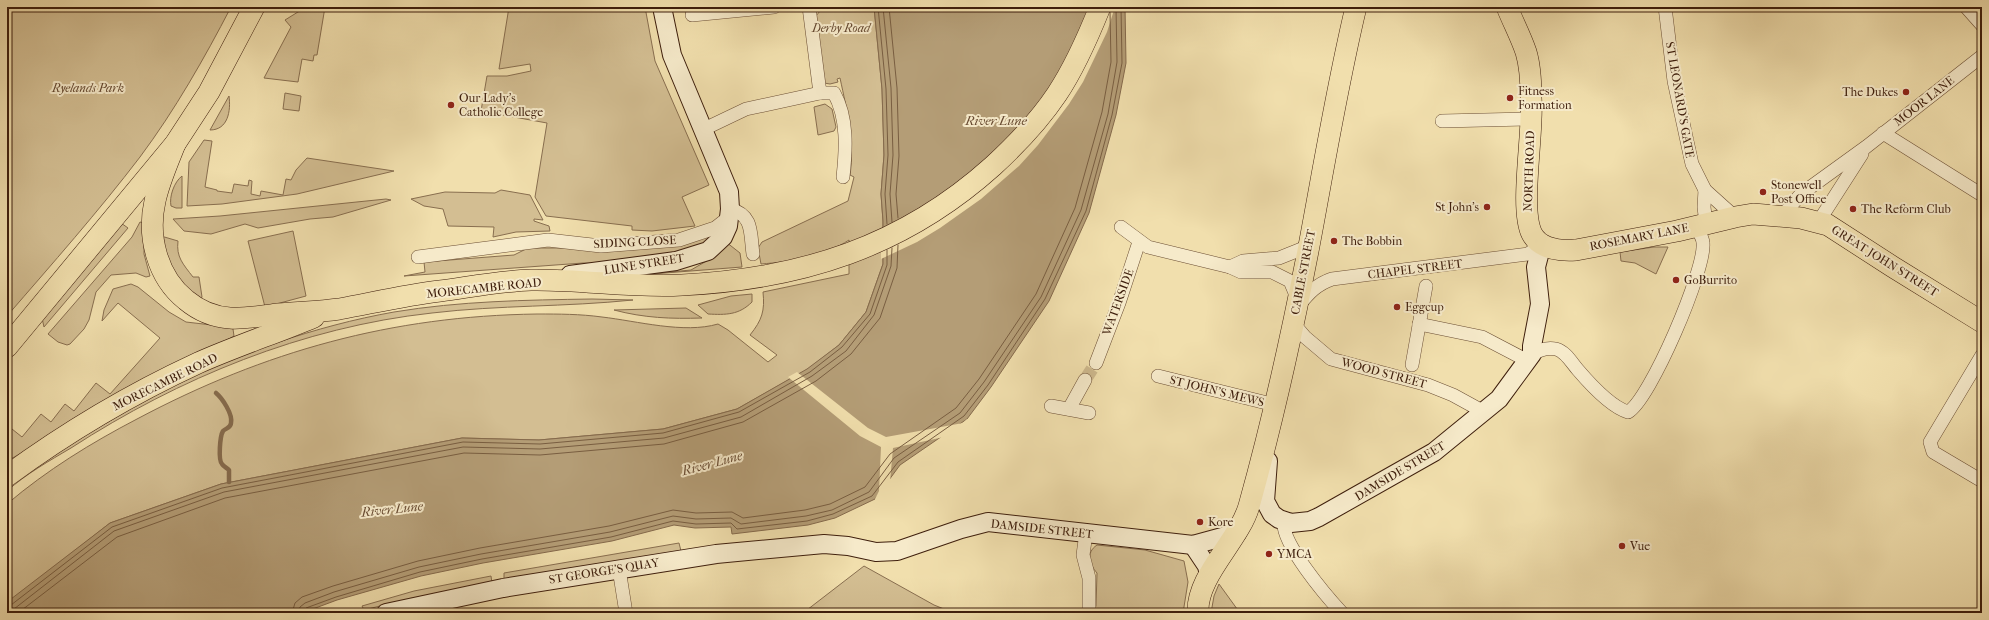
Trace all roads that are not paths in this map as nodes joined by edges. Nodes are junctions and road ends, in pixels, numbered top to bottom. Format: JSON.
{"nodes":[{"id":1,"x":254,"y":7,"type":"edge"},
{"id":2,"x":662,"y":7,"type":"edge"},
{"id":3,"x":774,"y":7,"type":"edge"},
{"id":4,"x":809,"y":7,"type":"edge"},
{"id":5,"x":1100,"y":7,"type":"edge"},
{"id":6,"x":1356,"y":7,"type":"edge"},
{"id":7,"x":1507,"y":7,"type":"edge"},
{"id":8,"x":1665,"y":7,"type":"edge"},
{"id":9,"x":1966,"y":7,"type":"edge"},
{"id":10,"x":752,"y":8,"type":"edge"},
{"id":11,"x":692,"y":14,"type":"dead end"},
{"id":12,"x":1982,"y":25,"type":"edge"},
{"id":13,"x":1980,"y":61,"type":"edge"},
{"id":14,"x":820,"y":93,"type":"junction"},
{"id":15,"x":1531,"y":119,"type":"junction"},
{"id":16,"x":1442,"y":121,"type":"dead end"},
{"id":17,"x":702,"y":130,"type":"junction"},
{"id":18,"x":1883,"y":134,"type":"junction"},
{"id":19,"x":175,"y":144,"type":"junction"},
{"id":20,"x":1866,"y":147,"type":"junction"},
{"id":21,"x":843,"y":177,"type":"dead end"},
{"id":22,"x":1705,"y":190,"type":"junction"},
{"id":23,"x":1982,"y":195,"type":"edge"},
{"id":24,"x":729,"y":213,"type":"junction"},
{"id":25,"x":1782,"y":216,"type":"junction"},
{"id":26,"x":1735,"y":217,"type":"junction"},
{"id":27,"x":1819,"y":222,"type":"junction"},
{"id":28,"x":1700,"y":225,"type":"junction"},
{"id":29,"x":1121,"y":227,"type":"dead end"},
{"id":30,"x":1140,"y":242,"type":"junction"},
{"id":31,"x":1542,"y":244,"type":"junction"},
{"id":32,"x":1309,"y":246,"type":"junction"},
{"id":33,"x":753,"y":254,"type":"dead end"},
{"id":34,"x":418,"y":258,"type":"dead end"},
{"id":35,"x":1230,"y":267,"type":"junction"},
{"id":36,"x":530,"y":280,"type":"junction"},
{"id":37,"x":1426,"y":286,"type":"dead end"},
{"id":38,"x":335,"y":309,"type":"junction"},
{"id":39,"x":1296,"y":311,"type":"junction"},
{"id":40,"x":1982,"y":322,"type":"edge"},
{"id":41,"x":1419,"y":324,"type":"junction"},
{"id":42,"x":7,"y":347,"type":"edge"},
{"id":43,"x":1982,"y":355,"type":"edge"},
{"id":44,"x":1530,"y":358,"type":"junction"},
{"id":45,"x":1096,"y":363,"type":"tunnel mouth"},
{"id":46,"x":1412,"y":365,"type":"dead end"},
{"id":47,"x":1158,"y":376,"type":"dead end"},
{"id":48,"x":1085,"y":380,"type":"tunnel mouth"},
{"id":49,"x":1275,"y":405,"type":"junction"},
{"id":50,"x":1051,"y":406,"type":"dead end"},
{"id":51,"x":1069,"y":409,"type":"junction"},
{"id":52,"x":1484,"y":412,"type":"junction"},
{"id":53,"x":1089,"y":413,"type":"dead end"},
{"id":54,"x":1267,"y":439,"type":"junction"},
{"id":55,"x":7,"y":476,"type":"edge"},
{"id":56,"x":1982,"y":482,"type":"edge"},
{"id":57,"x":1284,"y":521,"type":"junction"},
{"id":58,"x":1086,"y":533,"type":"junction"},
{"id":59,"x":1237,"y":533,"type":"junction"},
{"id":60,"x":824,"y":544,"type":"joint"},
{"id":61,"x":1193,"y":545,"type":"junction"},
{"id":62,"x":619,"y":569,"type":"junction"},
{"id":63,"x":1209,"y":575,"type":"junction"},
{"id":64,"x":386,"y":613,"type":"edge"},
{"id":65,"x":626,"y":613,"type":"edge"},
{"id":66,"x":1089,"y":613,"type":"edge"},
{"id":67,"x":1198,"y":613,"type":"edge"},
{"id":68,"x":1342,"y":613,"type":"edge"}],
"edges":[{"from":1,"to":19,"type":"main road","name":"MORECAMBE ROAD"},
{"from":2,"to":17,"type":"street","name":"LUNE STREET"},
{"from":3,"to":10,"type":"street"},
{"from":4,"to":14,"type":"street"},
{"from":5,"to":36,"type":"main road","name":"MORECAMBE ROAD"},
{"from":6,"to":32,"type":"main road","name":"CABLE STREET"},
{"from":7,"to":15,"type":"main road","name":"NORTH ROAD"},
{"from":8,"to":22,"type":"street","name":"ST LEONARD'S GATE"},
{"from":9,"to":12,"type":"street"},
{"from":10,"to":11,"type":"street"},
{"from":13,"to":18,"type":"street","name":"MOOR LANE"},
{"from":14,"to":17,"type":"street"},
{"from":14,"to":21,"type":"street"},
{"from":15,"to":16,"type":"street"},
{"from":15,"to":31,"type":"main road","name":"NORTH ROAD"},
{"from":17,"to":24,"type":"street","name":"LUNE STREET"},
{"from":18,"to":20,"type":"street","name":"MOOR LANE"},
{"from":18,"to":23,"type":"street"},
{"from":19,"to":38,"type":"main road","name":"MORECAMBE ROAD"},
{"from":19,"to":42,"type":"main road","name":"MORECAMBE ROAD"},
{"from":20,"to":25,"type":"street","name":"MOOR LANE"},
{"from":20,"to":27,"type":"street","name":"MOOR LANE"},
{"from":22,"to":26,"type":"street","name":"ST LEONARD'S GATE"},
{"from":22,"to":28,"type":"street","name":"ST LEONARD'S GATE"},
{"from":24,"to":33,"type":"street"},
{"from":24,"to":34,"type":"street","name":"SIDING CLOSE"},
{"from":24,"to":36,"type":"street","name":"LUNE STREET"},
{"from":25,"to":26,"type":"main road","name":"GREAT JOHN STREET"},
{"from":25,"to":27,"type":"main road","name":"GREAT JOHN STREET"},
{"from":26,"to":28,"type":"main road","name":"ROSEMARY LANE"},
{"from":27,"to":40,"type":"main road","name":"GREAT JOHN STREET"},
{"from":28,"to":31,"type":"main road","name":"ROSEMARY LANE"},
{"from":28,"to":44,"type":"street","name":"ST LEONARD'S GATE"},
{"from":29,"to":30,"type":"street","name":"WOOD STREET"},
{"from":30,"to":35,"type":"street","name":"WOOD STREET"},
{"from":30,"to":45,"type":"street","name":"WATERSIDE"},
{"from":31,"to":39,"type":"street","name":"CHAPEL STREET"},
{"from":31,"to":44,"type":"street"},
{"from":32,"to":35,"type":"street"},
{"from":32,"to":39,"type":"main road","name":"CABLE STREET"},
{"from":35,"to":39,"type":"street","name":"WOOD STREET"},
{"from":36,"to":38,"type":"main road","name":"MORECAMBE ROAD"},
{"from":37,"to":41,"type":"street"},
{"from":38,"to":55,"type":"main road","name":"MORECAMBE ROAD"},
{"from":39,"to":49,"type":"main road","name":"CABLE STREET"},
{"from":39,"to":52,"type":"street","name":"WOOD STREET"},
{"from":41,"to":44,"type":"street"},
{"from":41,"to":46,"type":"street"},
{"from":43,"to":56,"type":"street"},
{"from":44,"to":52,"type":"street","name":"DAMSIDE STREET"},
{"from":47,"to":49,"type":"street","name":"ST JOHN'S MEWS"},
{"from":48,"to":51,"type":"street"},
{"from":49,"to":54,"type":"main road","name":"CABLE STREET"},
{"from":50,"to":51,"type":"street"},
{"from":51,"to":53,"type":"street"},
{"from":52,"to":57,"type":"street","name":"DAMSIDE STREET"},
{"from":54,"to":57,"type":"street"},
{"from":54,"to":59,"type":"main road","name":"CABLE STREET"},
{"from":57,"to":68,"type":"street"},
{"from":58,"to":60,"type":"street","name":"DAMSIDE STREET"},
{"from":58,"to":61,"type":"street","name":"DAMSIDE STREET"},
{"from":58,"to":66,"type":"street"},
{"from":59,"to":61,"type":"street","name":"DAMSIDE STREET"},
{"from":59,"to":63,"type":"main road","name":"CABLE STREET"},
{"from":60,"to":62,"type":"street","name":"ST GEORGE'S QUAY"},
{"from":61,"to":63,"type":"street"},
{"from":62,"to":64,"type":"street","name":"ST GEORGE'S QUAY"},
{"from":62,"to":65,"type":"street"},
{"from":63,"to":67,"type":"main road","name":"CABLE STREET"}]}
